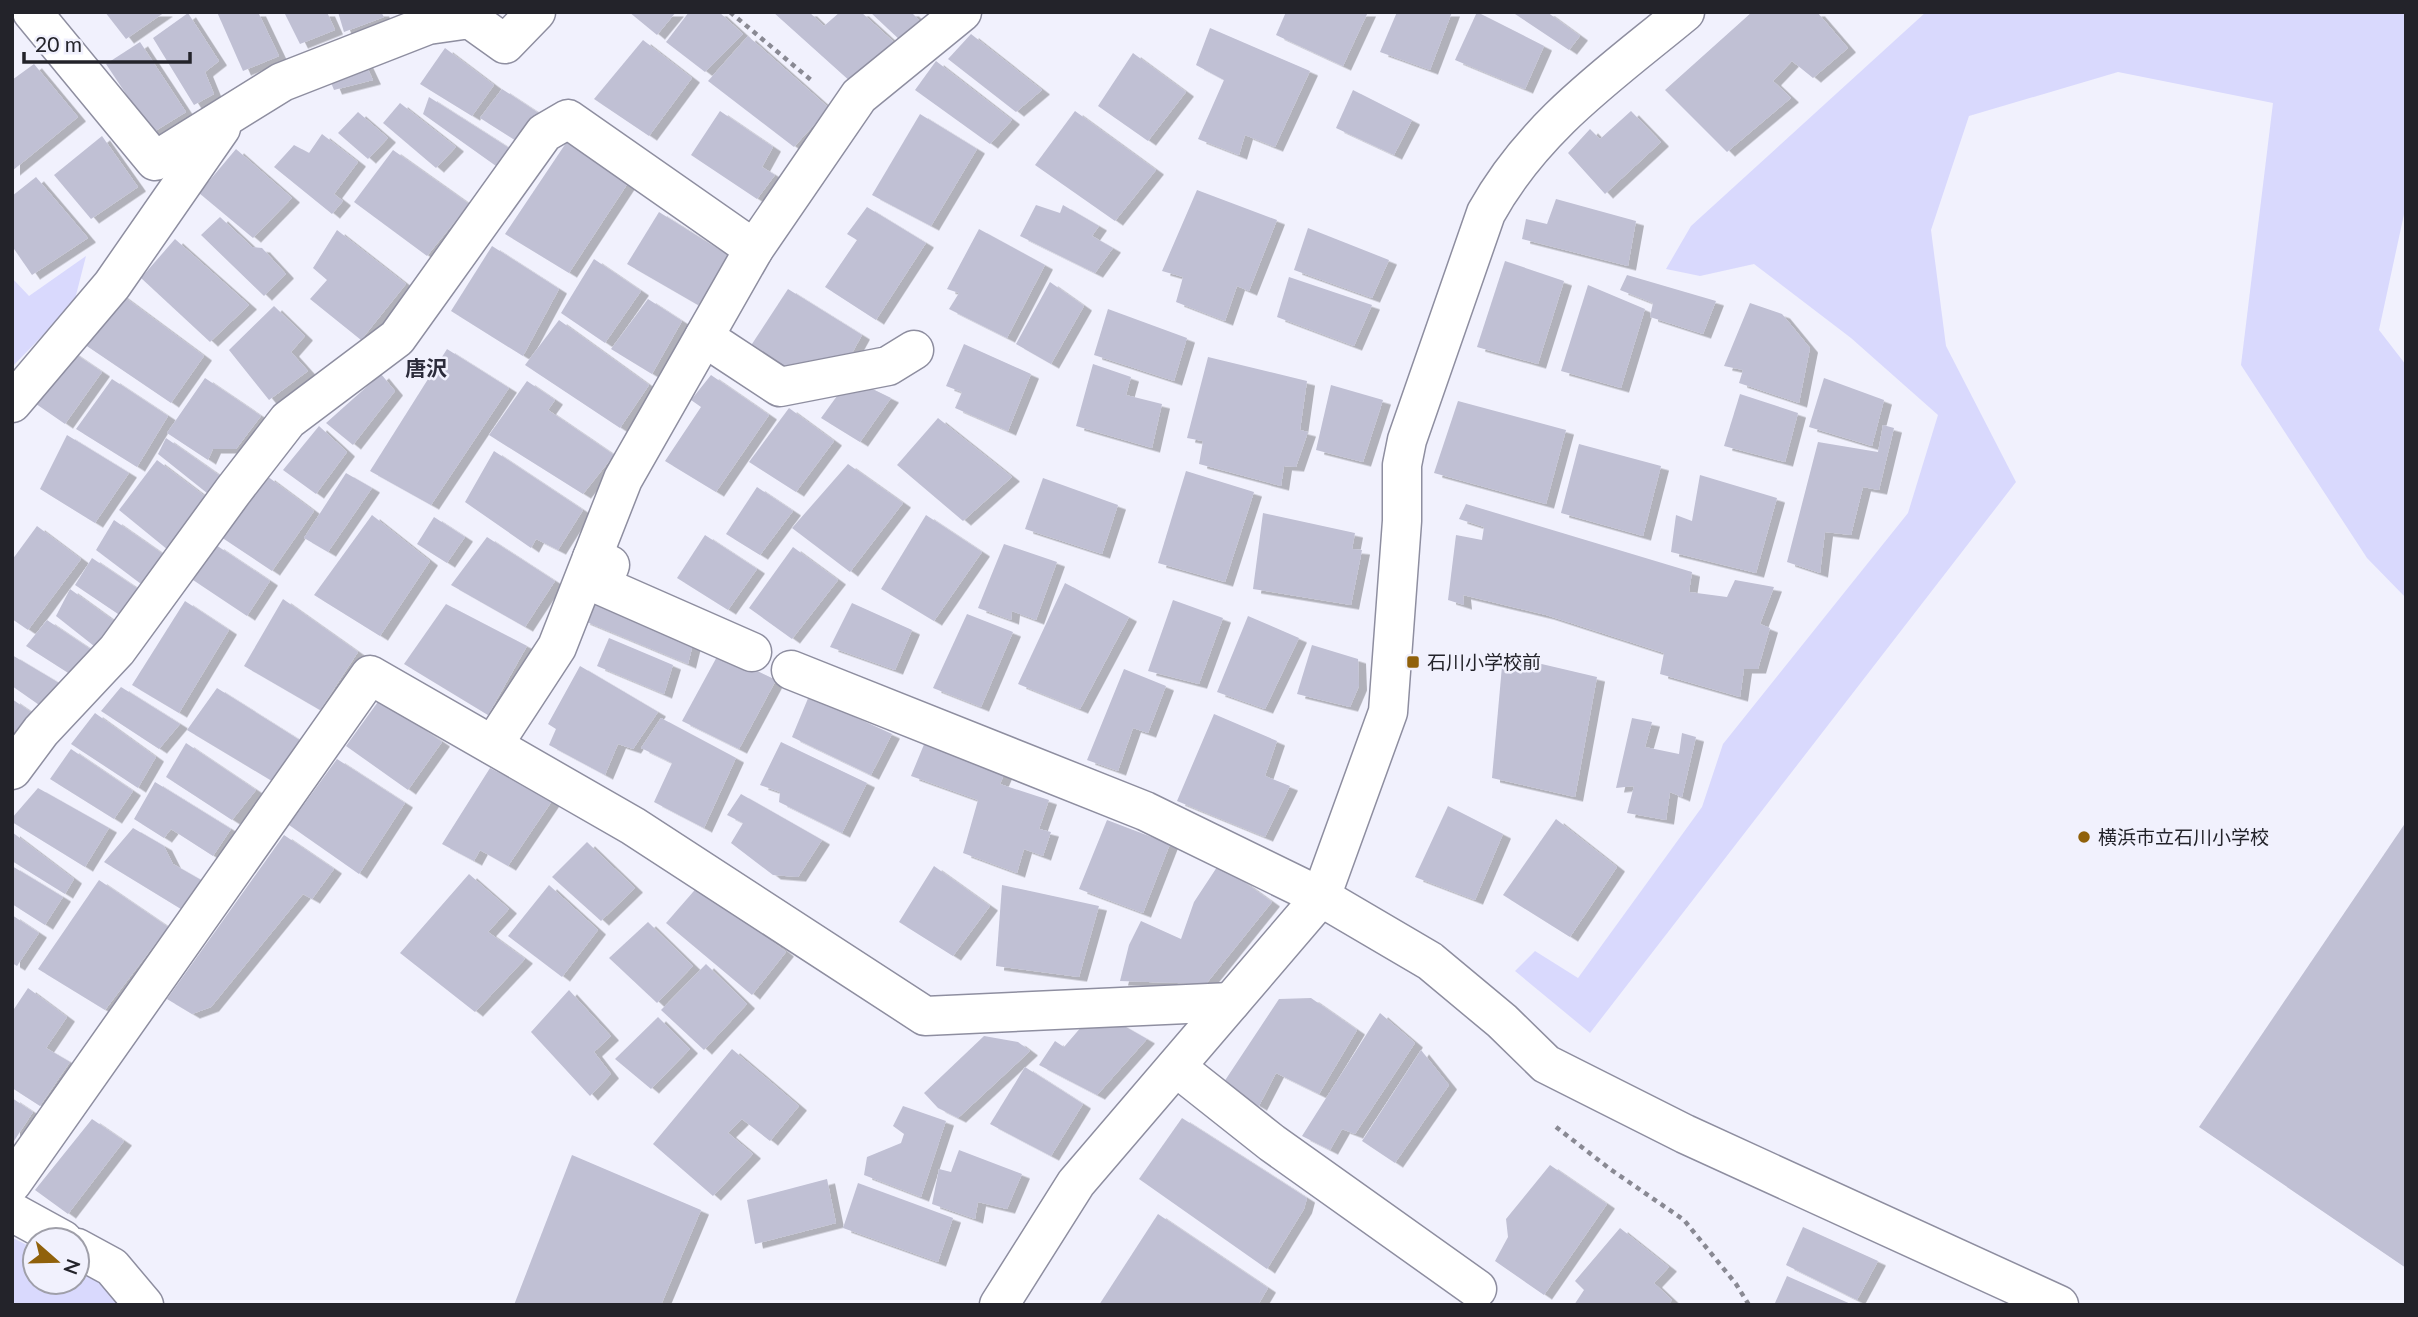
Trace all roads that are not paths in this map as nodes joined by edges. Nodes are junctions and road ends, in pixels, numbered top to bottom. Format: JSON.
{"nodes":[{"id":1,"x":32,"y":12,"type":"edge"},
{"id":2,"x":536,"y":12,"type":"edge"},
{"id":3,"x":962,"y":12,"type":"edge"},
{"id":4,"x":1685,"y":12,"type":"edge"},
{"id":5,"x":424,"y":19,"type":"edge"},
{"id":6,"x":230,"y":114,"type":"junction"},
{"id":7,"x":754,"y":249,"type":"junction"},
{"id":8,"x":704,"y":337,"type":"junction"},
{"id":9,"x":914,"y":350,"type":"dead end"},
{"id":10,"x":12,"y":403,"type":"edge"},
{"id":11,"x":592,"y":558,"type":"junction"},
{"id":12,"x":752,"y":652,"type":"dead end"},
{"id":13,"x":791,"y":670,"type":"dead end"},
{"id":14,"x":493,"y":745,"type":"junction"},
{"id":15,"x":12,"y":770,"type":"edge"},
{"id":16,"x":1321,"y":897,"type":"junction"},
{"id":17,"x":1231,"y":1002,"type":"junction"},
{"id":18,"x":1176,"y":1067,"type":"junction"},
{"id":19,"x":12,"y":1183,"type":"edge"},
{"id":20,"x":12,"y":1212,"type":"edge"},
{"id":21,"x":38,"y":1226,"type":"edge"},
{"id":22,"x":91,"y":1256,"type":"edge"},
{"id":23,"x":1477,"y":1289,"type":"dead end"},
{"id":24,"x":144,"y":1305,"type":"edge"},
{"id":25,"x":999,"y":1305,"type":"edge"},
{"id":26,"x":2059,"y":1305,"type":"edge"}],
"edges":[{"from":1,"to":6,"type":"street"},
{"from":2,"to":5,"type":"street"},
{"from":3,"to":7,"type":"street"},
{"from":4,"to":16,"type":"street"},
{"from":5,"to":6,"type":"street"},
{"from":6,"to":10,"type":"street"},
{"from":7,"to":8,"type":"street"},
{"from":7,"to":15,"type":"street"},
{"from":8,"to":9,"type":"street"},
{"from":8,"to":11,"type":"street"},
{"from":11,"to":12,"type":"street"},
{"from":11,"to":14,"type":"street"},
{"from":13,"to":16,"type":"street"},
{"from":14,"to":17,"type":"street"},
{"from":14,"to":19,"type":"street"},
{"from":16,"to":17,"type":"street"},
{"from":16,"to":26,"type":"street"},
{"from":17,"to":18,"type":"street"},
{"from":18,"to":23,"type":"street"},
{"from":18,"to":25,"type":"street"},
{"from":20,"to":21,"type":"street"},
{"from":22,"to":24,"type":"street"}]}
